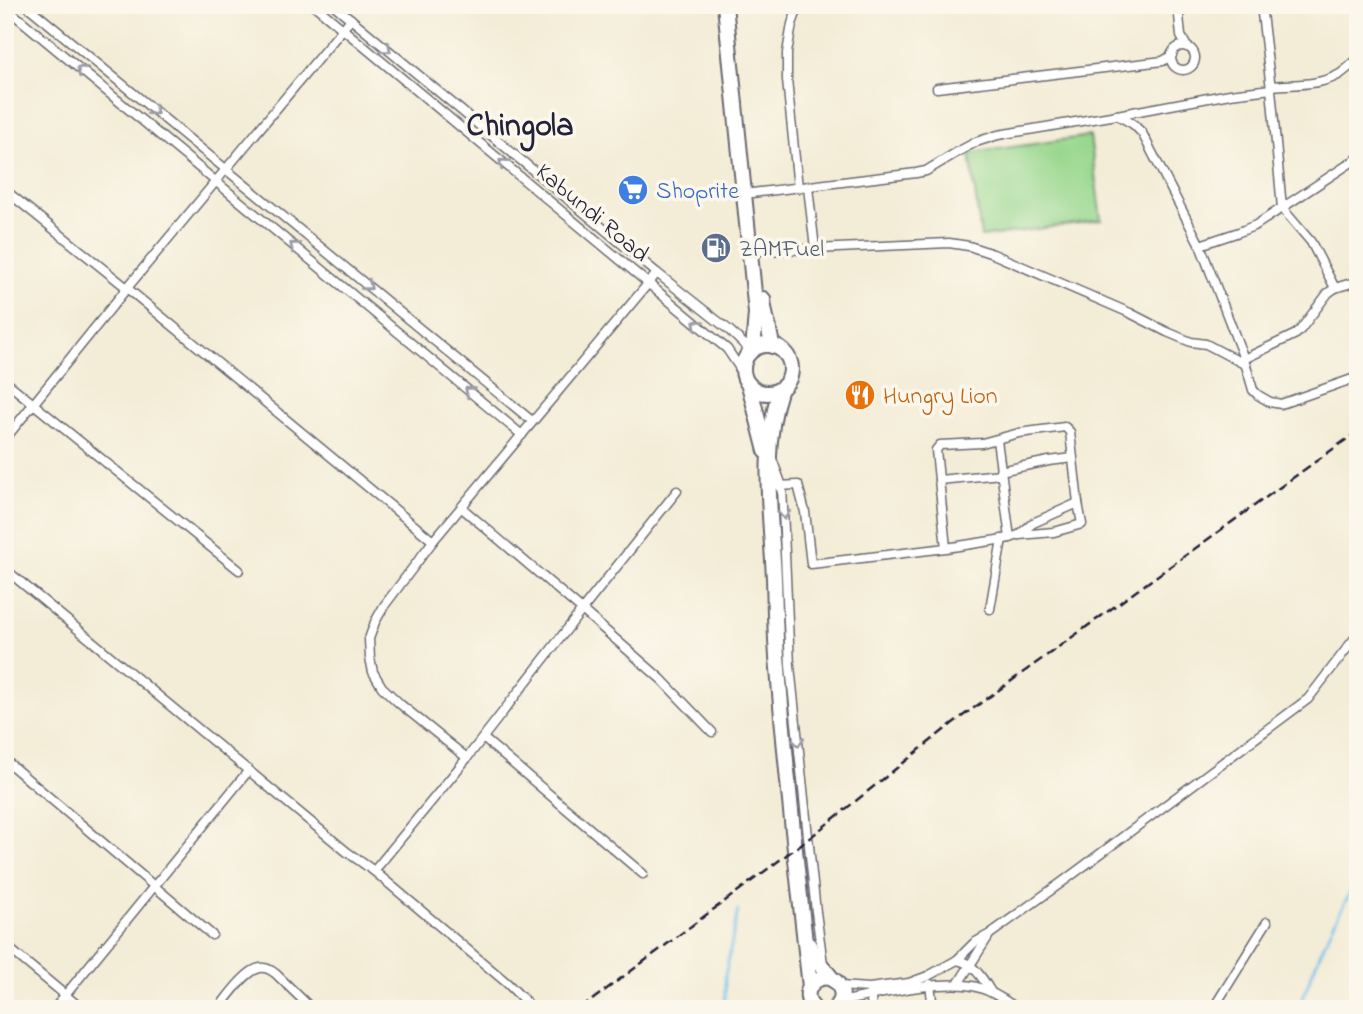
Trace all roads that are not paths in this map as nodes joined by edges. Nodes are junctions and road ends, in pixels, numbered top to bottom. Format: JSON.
{"nodes":[{"id":1,"x":26,"y":5,"type":"edge"},
{"id":2,"x":314,"y":5,"type":"edge"},
{"id":3,"x":334,"y":5,"type":"edge"},
{"id":4,"x":725,"y":5,"type":"edge"},
{"id":5,"x":734,"y":5,"type":"edge"},
{"id":6,"x":799,"y":5,"type":"edge"},
{"id":7,"x":1178,"y":5,"type":"edge"},
{"id":8,"x":1261,"y":5,"type":"edge"},
{"id":9,"x":5,"y":7,"type":"edge"},
{"id":10,"x":351,"y":19,"type":"junction"},
{"id":11,"x":343,"y":29,"type":"junction"},
{"id":12,"x":1181,"y":36,"type":"junction"},
{"id":13,"x":1186,"y":47,"type":"junction"},
{"id":14,"x":1174,"y":52,"type":"junction"},
{"id":15,"x":1358,"y":59,"type":"edge"},
{"id":16,"x":1163,"y":61,"type":"junction"},
{"id":17,"x":1175,"y":66,"type":"junction"},
{"id":18,"x":114,"y":77,"type":"junction"},
{"id":19,"x":937,"y":88,"type":"dead end"},
{"id":20,"x":1271,"y":88,"type":"junction"},
{"id":21,"x":104,"y":89,"type":"junction"},
{"id":22,"x":450,"y":101,"type":"junction"},
{"id":23,"x":442,"y":111,"type":"junction"},
{"id":24,"x":1118,"y":115,"type":"junction"},
{"id":25,"x":1358,"y":158,"type":"edge"},
{"id":26,"x":226,"y":170,"type":"junction"},
{"id":27,"x":216,"y":182,"type":"junction"},
{"id":28,"x":808,"y":187,"type":"junction"},
{"id":29,"x":798,"y":188,"type":"junction"},
{"id":30,"x":5,"y":191,"type":"edge"},
{"id":31,"x":748,"y":193,"type":"junction"},
{"id":32,"x":1282,"y":208,"type":"junction"},
{"id":33,"x":1200,"y":245,"type":"junction"},
{"id":34,"x":815,"y":249,"type":"junction"},
{"id":35,"x":326,"y":251,"type":"junction"},
{"id":36,"x":758,"y":251,"type":"junction"},
{"id":37,"x":316,"y":264,"type":"junction"},
{"id":38,"x":657,"y":273,"type":"junction"},
{"id":39,"x":1358,"y":281,"type":"edge"},
{"id":40,"x":649,"y":284,"type":"junction"},
{"id":41,"x":127,"y":288,"type":"junction"},
{"id":42,"x":1335,"y":288,"type":"junction"},
{"id":43,"x":755,"y":321,"type":"junction"},
{"id":44,"x":729,"y":330,"type":"junction"},
{"id":45,"x":432,"y":338,"type":"junction"},
{"id":46,"x":772,"y":346,"type":"junction"},
{"id":47,"x":752,"y":350,"type":"junction"},
{"id":48,"x":421,"y":352,"type":"junction"},
{"id":49,"x":1242,"y":362,"type":"junction"},
{"id":50,"x":1358,"y":377,"type":"edge"},
{"id":51,"x":746,"y":379,"type":"junction"},
{"id":52,"x":5,"y":380,"type":"edge"},
{"id":53,"x":781,"y":388,"type":"junction"},
{"id":54,"x":33,"y":404,"type":"junction"},
{"id":55,"x":533,"y":421,"type":"junction"},
{"id":56,"x":522,"y":435,"type":"junction"},
{"id":57,"x":5,"y":439,"type":"edge"},
{"id":58,"x":997,"y":440,"type":"junction"},
{"id":59,"x":768,"y":452,"type":"junction"},
{"id":60,"x":1073,"y":458,"type":"junction"},
{"id":61,"x":768,"y":472,"type":"junction"},
{"id":62,"x":1000,"y":472,"type":"junction"},
{"id":63,"x":939,"y":480,"type":"junction"},
{"id":64,"x":782,"y":486,"type":"junction"},
{"id":65,"x":677,"y":491,"type":"dead end"},
{"id":66,"x":1077,"y":503,"type":"junction"},
{"id":67,"x":461,"y":508,"type":"junction"},
{"id":68,"x":1010,"y":537,"type":"junction"},
{"id":69,"x":433,"y":541,"type":"junction"},
{"id":70,"x":946,"y":548,"type":"junction"},
{"id":71,"x":5,"y":569,"type":"edge"},
{"id":72,"x":239,"y":570,"type":"dead end"},
{"id":73,"x":990,"y":609,"type":"dead end"},
{"id":74,"x":582,"y":610,"type":"junction"},
{"id":75,"x":1358,"y":634,"type":"edge"},
{"id":76,"x":712,"y":732,"type":"dead end"},
{"id":77,"x":483,"y":738,"type":"junction"},
{"id":78,"x":467,"y":758,"type":"junction"},
{"id":79,"x":5,"y":760,"type":"edge"},
{"id":80,"x":248,"y":770,"type":"junction"},
{"id":81,"x":374,"y":871,"type":"junction"},
{"id":82,"x":643,"y":874,"type":"dead end"},
{"id":83,"x":154,"y":886,"type":"junction"},
{"id":84,"x":1268,"y":922,"type":"dead end"},
{"id":85,"x":803,"y":923,"type":"junction"},
{"id":86,"x":990,"y":934,"type":"junction"},
{"id":87,"x":212,"y":935,"type":"dead end"},
{"id":88,"x":5,"y":945,"type":"edge"},
{"id":89,"x":978,"y":952,"type":"junction"},
{"id":90,"x":957,"y":960,"type":"junction"},
{"id":91,"x":970,"y":965,"type":"junction"},
{"id":92,"x":978,"y":973,"type":"junction"},
{"id":93,"x":928,"y":976,"type":"junction"},
{"id":94,"x":832,"y":979,"type":"junction"},
{"id":95,"x":958,"y":984,"type":"junction"},
{"id":96,"x":810,"y":986,"type":"junction"},
{"id":97,"x":930,"y":986,"type":"junction"},
{"id":98,"x":870,"y":992,"type":"junction"},
{"id":99,"x":994,"y":994,"type":"junction"},
{"id":100,"x":65,"y":995,"type":"junction"},
{"id":101,"x":838,"y":1006,"type":"edge"},
{"id":102,"x":812,"y":1007,"type":"edge"},
{"id":103,"x":54,"y":1009,"type":"edge"},
{"id":104,"x":82,"y":1009,"type":"edge"},
{"id":105,"x":218,"y":1009,"type":"edge"},
{"id":106,"x":312,"y":1009,"type":"edge"},
{"id":107,"x":533,"y":1009,"type":"edge"},
{"id":108,"x":872,"y":1009,"type":"edge"},
{"id":109,"x":933,"y":1009,"type":"edge"},
{"id":110,"x":998,"y":1009,"type":"edge"},
{"id":111,"x":1018,"y":1009,"type":"edge"},
{"id":112,"x":1213,"y":1009,"type":"edge"}],
"edges":[{"from":1,"to":18,"type":"street"},
{"from":2,"to":11,"type":"street","name":"Kabundi Road"},
{"from":3,"to":10,"type":"street","name":"Kabundi Road"},
{"from":4,"to":31,"type":"highway"},
{"from":5,"to":31,"type":"highway"},
{"from":6,"to":29,"type":"street"},
{"from":7,"to":12,"type":"street"},
{"from":8,"to":20,"type":"street"},
{"from":21,"to":9,"type":"street","one_way":true},
{"from":10,"to":11,"type":"street"},
{"from":10,"to":22,"type":"street","name":"Kabundi Road","one_way":true},
{"from":11,"to":23,"type":"street","name":"Kabundi Road"},
{"from":11,"to":26,"type":"street"},
{"from":12,"to":13,"type":"street"},
{"from":12,"to":14,"type":"street"},
{"from":13,"to":14,"type":"street"},
{"from":13,"to":17,"type":"street"},
{"from":14,"to":16,"type":"street"},
{"from":14,"to":17,"type":"street"},
{"from":15,"to":20,"type":"street"},
{"from":16,"to":17,"type":"street"},
{"from":16,"to":19,"type":"street"},
{"from":18,"to":21,"type":"street"},
{"from":18,"to":26,"type":"street","one_way":true},
{"from":20,"to":24,"type":"street"},
{"from":20,"to":32,"type":"street"},
{"from":21,"to":27,"type":"street"},
{"from":22,"to":23,"type":"street"},
{"from":22,"to":38,"type":"street","name":"Kabundi Road"},
{"from":40,"to":23,"type":"street","name":"Kabundi Road","one_way":true},
{"from":24,"to":28,"type":"street"},
{"from":24,"to":33,"type":"street"},
{"from":25,"to":32,"type":"street"},
{"from":26,"to":27,"type":"street"},
{"from":26,"to":35,"type":"street"},
{"from":37,"to":27,"type":"street","one_way":true},
{"from":27,"to":41,"type":"street"},
{"from":28,"to":29,"type":"street"},
{"from":28,"to":34,"type":"street"},
{"from":29,"to":31,"type":"street"},
{"from":30,"to":41,"type":"street"},
{"from":31,"to":36,"type":"highway"},
{"from":31,"to":43,"type":"highway"},
{"from":32,"to":33,"type":"street"},
{"from":32,"to":42,"type":"street"},
{"from":33,"to":49,"type":"street"},
{"from":34,"to":36,"type":"street"},
{"from":34,"to":49,"type":"street"},
{"from":35,"to":37,"type":"street"},
{"from":35,"to":45,"type":"street","one_way":true},
{"from":36,"to":46,"type":"highway"},
{"from":37,"to":48,"type":"street"},
{"from":38,"to":40,"type":"street"},
{"from":38,"to":44,"type":"street","name":"Kabundi Road"},
{"from":39,"to":42,"type":"street"},
{"from":51,"to":40,"type":"street","name":"Kabundi Road","one_way":true},
{"from":40,"to":55,"type":"street"},
{"from":41,"to":54,"type":"street"},
{"from":41,"to":69,"type":"street"},
{"from":42,"to":49,"type":"street"},
{"from":43,"to":44,"type":"street"},
{"from":43,"to":47,"type":"highway"},
{"from":44,"to":47,"type":"street","name":"Kabundi Road"},
{"from":45,"to":48,"type":"street"},
{"from":45,"to":55,"type":"street"},
{"from":46,"to":47,"type":"highway"},
{"from":46,"to":53,"type":"highway"},
{"from":47,"to":51,"type":"highway"},
{"from":56,"to":48,"type":"street","one_way":true},
{"from":49,"to":50,"type":"street"},
{"from":51,"to":53,"type":"highway"},
{"from":51,"to":59,"type":"highway"},
{"from":52,"to":54,"type":"street"},
{"from":53,"to":59,"type":"highway"},
{"from":54,"to":57,"type":"street"},
{"from":54,"to":72,"type":"street"},
{"from":55,"to":56,"type":"street"},
{"from":56,"to":67,"type":"street"},
{"from":58,"to":60,"type":"street"},
{"from":58,"to":62,"type":"street"},
{"from":58,"to":63,"type":"street"},
{"from":59,"to":61,"type":"highway"},
{"from":59,"to":64,"type":"street"},
{"from":60,"to":62,"type":"street"},
{"from":60,"to":66,"type":"street"},
{"from":61,"to":64,"type":"street"},
{"from":61,"to":85,"type":"highway"},
{"from":62,"to":63,"type":"street"},
{"from":62,"to":68,"type":"street"},
{"from":63,"to":70,"type":"street"},
{"from":64,"to":70,"type":"street"},
{"from":64,"to":94,"type":"street","one_way":true},
{"from":65,"to":74,"type":"street"},
{"from":66,"to":68,"type":"street"},
{"from":66,"to":68,"type":"street"},
{"from":67,"to":69,"type":"street"},
{"from":67,"to":74,"type":"street"},
{"from":68,"to":70,"type":"street"},
{"from":68,"to":73,"type":"street"},
{"from":69,"to":78,"type":"street"},
{"from":71,"to":80,"type":"street"},
{"from":74,"to":76,"type":"street"},
{"from":74,"to":77,"type":"street"},
{"from":75,"to":86,"type":"street"},
{"from":77,"to":78,"type":"street"},
{"from":77,"to":82,"type":"street"},
{"from":78,"to":81,"type":"street"},
{"from":79,"to":83,"type":"street"},
{"from":80,"to":81,"type":"street"},
{"from":80,"to":83,"type":"street"},
{"from":81,"to":107,"type":"street"},
{"from":83,"to":87,"type":"street"},
{"from":83,"to":100,"type":"street"},
{"from":84,"to":112,"type":"street"},
{"from":85,"to":94,"type":"highway"},
{"from":85,"to":96,"type":"highway"},
{"from":86,"to":89,"type":"street"},
{"from":86,"to":90,"type":"street"},
{"from":88,"to":100,"type":"street"},
{"from":89,"to":91,"type":"street"},
{"from":89,"to":92,"type":"street"},
{"from":90,"to":91,"type":"street"},
{"from":90,"to":93,"type":"street"},
{"from":91,"to":92,"type":"street"},
{"from":91,"to":95,"type":"street"},
{"from":92,"to":99,"type":"street"},
{"from":93,"to":97,"type":"street"},
{"from":93,"to":98,"type":"street"},
{"from":94,"to":96,"type":"highway"},
{"from":94,"to":98,"type":"street"},
{"from":94,"to":101,"type":"highway"},
{"from":95,"to":97,"type":"street"},
{"from":95,"to":99,"type":"street"},
{"from":96,"to":102,"type":"highway"},
{"from":97,"to":98,"type":"street"},
{"from":97,"to":109,"type":"street"},
{"from":98,"to":101,"type":"street"},
{"from":98,"to":108,"type":"street"},
{"from":99,"to":110,"type":"street"},
{"from":99,"to":111,"type":"street"},
{"from":100,"to":103,"type":"street"},
{"from":100,"to":104,"type":"street"},
{"from":105,"to":106,"type":"street"}]}
